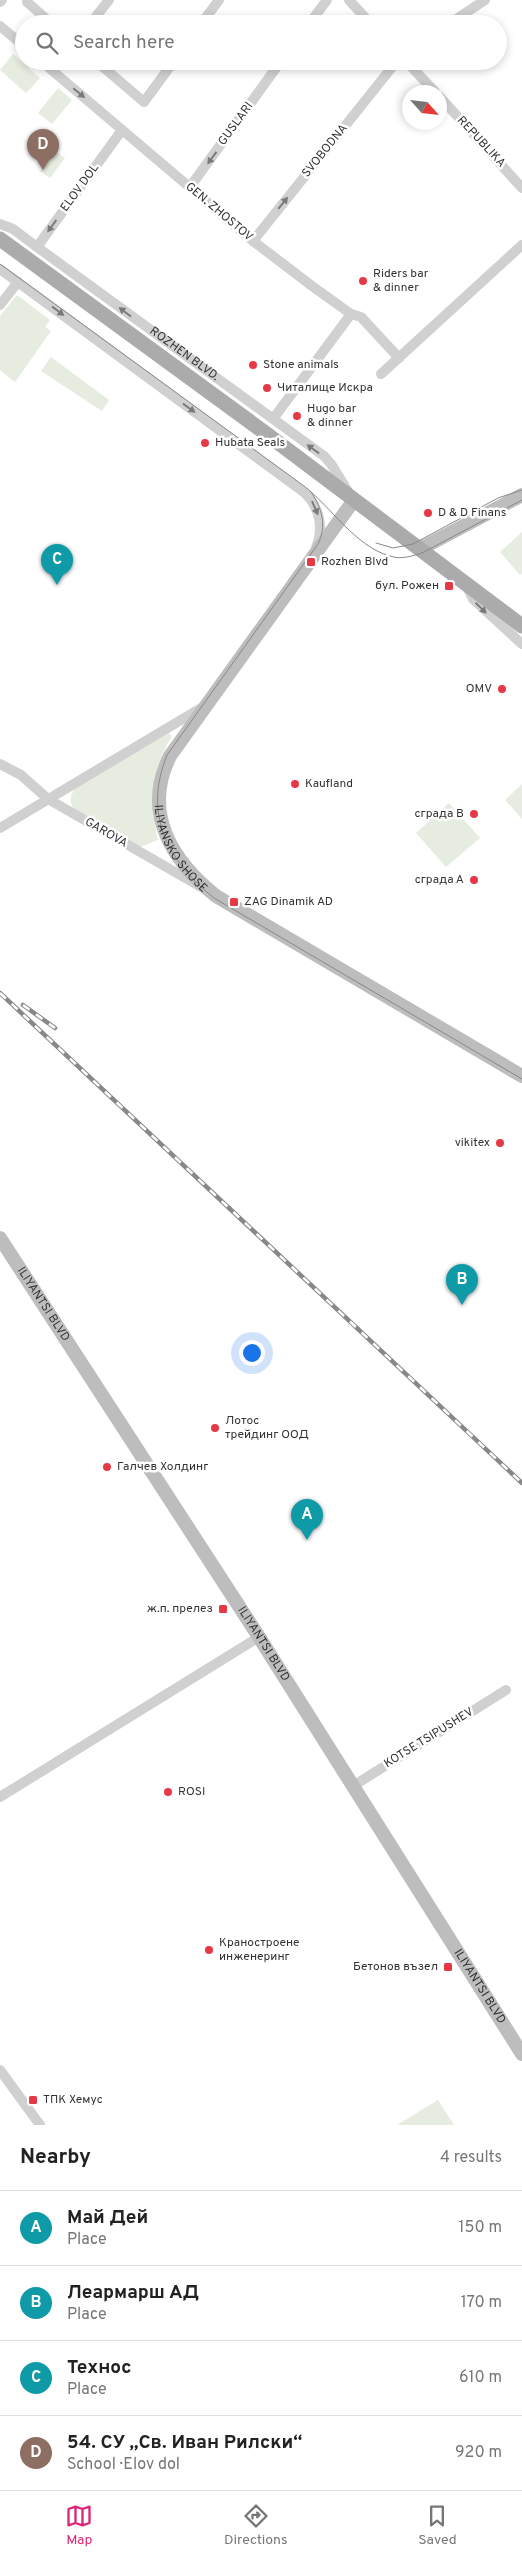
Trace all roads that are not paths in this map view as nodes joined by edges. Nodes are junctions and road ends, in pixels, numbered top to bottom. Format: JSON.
{"nodes":[{"id":1,"x":109,"y":0,"type":"edge"},
{"id":2,"x":218,"y":0,"type":"edge"},
{"id":3,"x":327,"y":0,"type":"edge"},
{"id":4,"x":349,"y":0,"type":"edge"},
{"id":5,"x":485,"y":0,"type":"edge"},
{"id":6,"x":27,"y":2,"type":"dead end"},
{"id":7,"x":42,"y":15,"type":"edge"},
{"id":8,"x":97,"y":15,"type":"edge"},
{"id":9,"x":207,"y":15,"type":"edge"},
{"id":10,"x":316,"y":15,"type":"edge"},
{"id":11,"x":363,"y":15,"type":"edge"},
{"id":12,"x":462,"y":15,"type":"edge"},
{"id":13,"x":0,"y":26,"type":"edge"},
{"id":14,"x":15,"y":38,"type":"edge"},
{"id":15,"x":52,"y":70,"type":"edge"},
{"id":16,"x":107,"y":70,"type":"edge"},
{"id":17,"x":167,"y":70,"type":"edge"},
{"id":18,"x":275,"y":70,"type":"edge"},
{"id":19,"x":390,"y":70,"type":"edge"},
{"id":20,"x":414,"y":70,"type":"edge"},
{"id":21,"x":428,"y":85,"type":"edge"},
{"id":22,"x":447,"y":105,"type":"edge"},
{"id":23,"x":122,"y":130,"type":"junction"},
{"id":24,"x":190,"y":188,"type":"junction"},
{"id":25,"x":522,"y":188,"type":"edge"},
{"id":26,"x":0,"y":224,"type":"edge"},
{"id":27,"x":0,"y":239,"type":"edge"},
{"id":28,"x":253,"y":240,"type":"junction"},
{"id":29,"x":522,"y":245,"type":"edge"},
{"id":30,"x":37,"y":247,"type":"junction"},
{"id":31,"x":0,"y":269,"type":"edge"},
{"id":32,"x":18,"y":282,"type":"junction"},
{"id":33,"x":0,"y":305,"type":"edge"},
{"id":34,"x":351,"y":314,"type":"junction"},
{"id":35,"x":399,"y":358,"type":"junction"},
{"id":36,"x":381,"y":374,"type":"dead end"},
{"id":37,"x":273,"y":419,"type":"junction"},
{"id":38,"x":522,"y":495,"type":"edge"},
{"id":39,"x":354,"y":500,"type":"junction"},
{"id":40,"x":420,"y":549,"type":"junction"},
{"id":41,"x":312,"y":558,"type":"junction"},
{"id":42,"x":466,"y":584,"type":"junction"},
{"id":43,"x":522,"y":626,"type":"edge"},
{"id":44,"x":522,"y":644,"type":"edge"},
{"id":45,"x":205,"y":706,"type":"junction"},
{"id":46,"x":0,"y":764,"type":"edge"},
{"id":47,"x":48,"y":800,"type":"junction"},
{"id":48,"x":0,"y":828,"type":"edge"},
{"id":49,"x":216,"y":896,"type":"junction"},
{"id":50,"x":522,"y":1076,"type":"edge"},
{"id":51,"x":0,"y":1238,"type":"edge"},
{"id":52,"x":259,"y":1637,"type":"junction"},
{"id":53,"x":506,"y":1690,"type":"dead end"},
{"id":54,"x":353,"y":1786,"type":"junction"},
{"id":55,"x":0,"y":1797,"type":"edge"},
{"id":56,"x":522,"y":2054,"type":"edge"},
{"id":57,"x":0,"y":2070,"type":"edge"},
{"id":58,"x":40,"y":2125,"type":"edge"}],
"edges":[{"from":1,"to":8,"type":"street"},
{"from":2,"to":9,"type":"street"},
{"from":3,"to":10,"type":"street"},
{"from":4,"to":11,"type":"street"},
{"from":5,"to":12,"type":"street"},
{"from":6,"to":7,"type":"street"},
{"from":13,"to":14,"type":"street"},
{"from":15,"to":23,"type":"street","name":"GEN. ZHOSTOV","one_way":true},
{"from":16,"to":17,"type":"street"},
{"from":18,"to":24,"type":"street","name":"GUSLARI","one_way":true},
{"from":28,"to":19,"type":"street","name":"SVOBODNA","one_way":true},
{"from":20,"to":21,"type":"street"},
{"from":22,"to":25,"type":"street","name":"REPUBLIKA"},
{"from":23,"to":24,"type":"street","name":"GEN. ZHOSTOV"},
{"from":23,"to":30,"type":"street","name":"ELOV DOL","one_way":true},
{"from":24,"to":28,"type":"street","name":"GEN. ZHOSTOV"},
{"from":26,"to":30,"type":"street","name":"ROZHEN BLVD."},
{"from":27,"to":39,"type":"main road","name":"ROZHEN BLVD."},
{"from":28,"to":34,"type":"street","name":"GEN. ZHOSTOV"},
{"from":29,"to":35,"type":"street"},
{"from":37,"to":30,"type":"street","name":"ROZHEN BLVD.","one_way":true},
{"from":31,"to":32,"type":"street"},
{"from":32,"to":33,"type":"street"},
{"from":32,"to":41,"type":"street","one_way":true},
{"from":34,"to":35,"type":"street","name":"GEN. ZHOSTOV"},
{"from":34,"to":37,"type":"street"},
{"from":35,"to":36,"type":"street"},
{"from":39,"to":37,"type":"street","name":"ROZHEN BLVD.","one_way":true},
{"from":38,"to":40,"type":"street"},
{"from":39,"to":40,"type":"main road","name":"ROZHEN BLVD."},
{"from":39,"to":41,"type":"street","name":"ILIYANSKO SHOSE"},
{"from":40,"to":42,"type":"main road","name":"ROZHEN BLVD."},
{"from":41,"to":45,"type":"street","name":"ILIYANSKO SHOSE"},
{"from":42,"to":43,"type":"main road","name":"ROZHEN BLVD."},
{"from":42,"to":44,"type":"street","name":"ROZHEN BLVD.","one_way":true},
{"from":45,"to":47,"type":"street"},
{"from":45,"to":49,"type":"street","name":"ILIYANSKO SHOSE"},
{"from":46,"to":47,"type":"street","name":"GAROVA"},
{"from":47,"to":48,"type":"street"},
{"from":47,"to":49,"type":"street","name":"GAROVA"},
{"from":49,"to":50,"type":"street","name":"ILIYANSKO SHOSE"},
{"from":51,"to":52,"type":"street","name":"ILIYANTSI BLVD"},
{"from":52,"to":54,"type":"street","name":"ILIYANTSI BLVD"},
{"from":52,"to":55,"type":"street"},
{"from":53,"to":54,"type":"street","name":"KOTSE TSIPUSHEV"},
{"from":54,"to":56,"type":"street","name":"ILIYANTSI BLVD"},
{"from":57,"to":58,"type":"street"}]}
